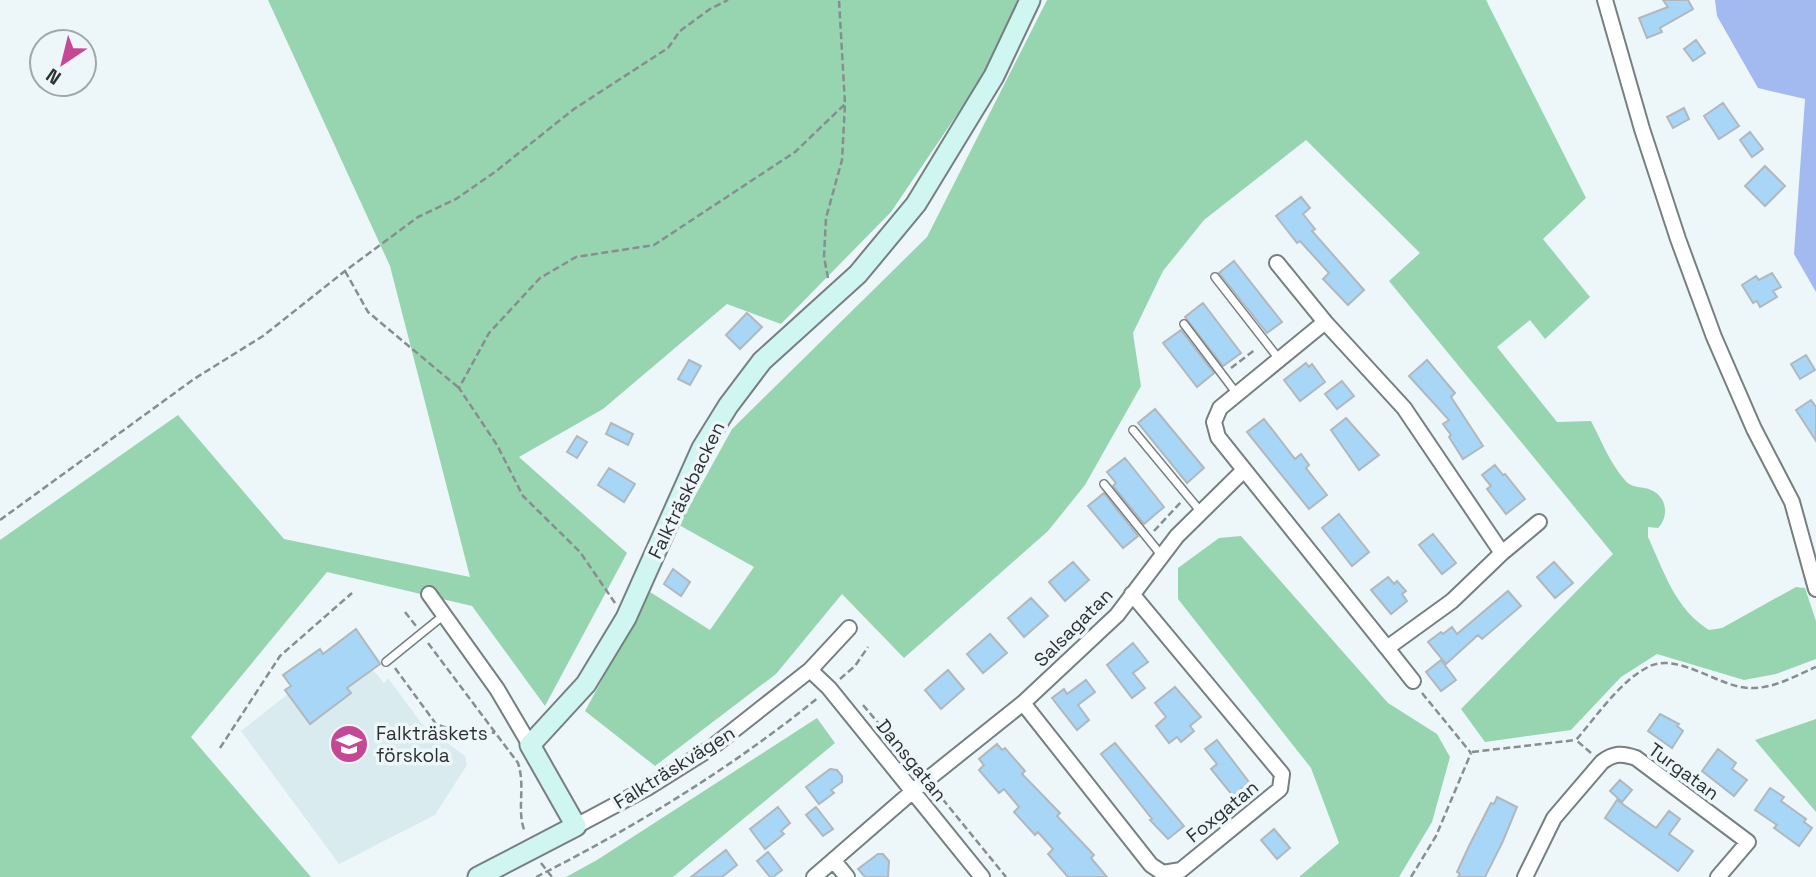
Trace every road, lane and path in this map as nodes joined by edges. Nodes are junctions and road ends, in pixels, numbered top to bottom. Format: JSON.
{"nodes":[{"id":1,"x":728,"y":0,"type":"edge"},
{"id":2,"x":839,"y":0,"type":"edge"},
{"id":3,"x":1030,"y":0,"type":"edge"},
{"id":4,"x":1605,"y":0,"type":"edge"},
{"id":5,"x":845,"y":104,"type":"junction"},
{"id":6,"x":1277,"y":263,"type":"dead end"},
{"id":7,"x":345,"y":271,"type":"junction"},
{"id":8,"x":1215,"y":277,"type":"dead end"},
{"id":9,"x":831,"y":300,"type":"junction"},
{"id":10,"x":1325,"y":322,"type":"junction"},
{"id":11,"x":1184,"y":324,"type":"dead end"},
{"id":12,"x":1265,"y":342,"type":"junction"},
{"id":13,"x":1279,"y":359,"type":"junction"},
{"id":14,"x":1223,"y":374,"type":"junction"},
{"id":15,"x":460,"y":388,"type":"junction"},
{"id":16,"x":1237,"y":394,"type":"junction"},
{"id":17,"x":1133,"y":430,"type":"dead end"},
{"id":18,"x":1243,"y":471,"type":"junction"},
{"id":19,"x":1104,"y":484,"type":"dead end"},
{"id":20,"x":1188,"y":496,"type":"junction"},
{"id":21,"x":1201,"y":512,"type":"junction"},
{"id":22,"x":0,"y":520,"type":"edge"},
{"id":23,"x":1538,"y":523,"type":"dead end"},
{"id":24,"x":1147,"y":539,"type":"junction"},
{"id":25,"x":1502,"y":553,"type":"junction"},
{"id":26,"x":1161,"y":556,"type":"junction"},
{"id":27,"x":1816,"y":589,"type":"edge"},
{"id":28,"x":352,"y":593,"type":"dead end"},
{"id":29,"x":429,"y":594,"type":"dead end"},
{"id":30,"x":1132,"y":594,"type":"junction"},
{"id":31,"x":405,"y":611,"type":"dead end"},
{"id":32,"x":445,"y":614,"type":"junction"},
{"id":33,"x":626,"y":618,"type":"junction"},
{"id":34,"x":849,"y":628,"type":"dead end"},
{"id":35,"x":421,"y":633,"type":"junction"},
{"id":36,"x":868,"y":647,"type":"dead end"},
{"id":37,"x":1387,"y":648,"type":"junction"},
{"id":38,"x":387,"y":661,"type":"joint"},
{"id":39,"x":1816,"y":667,"type":"edge"},
{"id":40,"x":810,"y":670,"type":"junction"},
{"id":41,"x":1413,"y":681,"type":"joint"},
{"id":42,"x":829,"y":688,"type":"junction"},
{"id":43,"x":1023,"y":703,"type":"junction"},
{"id":44,"x":496,"y":733,"type":"junction"},
{"id":45,"x":1576,"y":740,"type":"junction"},
{"id":46,"x":530,"y":745,"type":"junction"},
{"id":47,"x":220,"y":748,"type":"dead end"},
{"id":48,"x":1471,"y":752,"type":"junction"},
{"id":49,"x":1602,"y":762,"type":"junction"},
{"id":50,"x":913,"y":791,"type":"junction"},
{"id":51,"x":576,"y":826,"type":"junction"},
{"id":52,"x":532,"y":849,"type":"junction"},
{"id":53,"x":834,"y":860,"type":"junction"},
{"id":54,"x":547,"y":871,"type":"junction"},
{"id":55,"x":478,"y":877,"type":"edge"},
{"id":56,"x":536,"y":877,"type":"edge"},
{"id":57,"x":552,"y":877,"type":"edge"},
{"id":58,"x":814,"y":877,"type":"edge"},
{"id":59,"x":847,"y":877,"type":"edge"},
{"id":60,"x":982,"y":877,"type":"edge"},
{"id":61,"x":1411,"y":877,"type":"edge"},
{"id":62,"x":1525,"y":877,"type":"edge"},
{"id":63,"x":1718,"y":877,"type":"edge"}],
"edges":[{"from":1,"to":7,"type":"path"},
{"from":2,"to":5,"type":"path"},
{"from":3,"to":9,"type":"street","name":"Falkträskbacken"},
{"from":4,"to":27,"type":"street"},
{"from":5,"to":9,"type":"path"},
{"from":5,"to":15,"type":"path"},
{"from":6,"to":10,"type":"street"},
{"from":7,"to":15,"type":"path"},
{"from":7,"to":22,"type":"path"},
{"from":8,"to":12,"type":"lane"},
{"from":9,"to":33,"type":"street","name":"Falkträskbacken"},
{"from":10,"to":13,"type":"street"},
{"from":10,"to":25,"type":"street"},
{"from":11,"to":14,"type":"lane"},
{"from":12,"to":13,"type":"lane"},
{"from":12,"to":14,"type":"path"},
{"from":13,"to":16,"type":"street"},
{"from":14,"to":16,"type":"lane"},
{"from":15,"to":33,"type":"path"},
{"from":16,"to":18,"type":"street"},
{"from":17,"to":20,"type":"lane"},
{"from":18,"to":21,"type":"street","name":"Salsagatan"},
{"from":18,"to":37,"type":"street"},
{"from":19,"to":24,"type":"lane"},
{"from":20,"to":21,"type":"lane"},
{"from":20,"to":24,"type":"path"},
{"from":21,"to":26,"type":"street","name":"Salsagatan"},
{"from":23,"to":25,"type":"street"},
{"from":24,"to":26,"type":"lane"},
{"from":25,"to":37,"type":"street"},
{"from":26,"to":30,"type":"street","name":"Salsagatan"},
{"from":28,"to":47,"type":"path"},
{"from":29,"to":32,"type":"street"},
{"from":30,"to":43,"type":"street","name":"Salsagatan"},
{"from":30,"to":43,"type":"street","name":"Foxgatan"},
{"from":31,"to":35,"type":"path"},
{"from":32,"to":35,"type":"lane"},
{"from":32,"to":46,"type":"street"},
{"from":33,"to":46,"type":"street","name":"Falkträskbacken"},
{"from":34,"to":40,"type":"street","name":"Falkträskvägen"},
{"from":35,"to":38,"type":"lane"},
{"from":35,"to":44,"type":"path"},
{"from":36,"to":42,"type":"path"},
{"from":37,"to":41,"type":"street"},
{"from":38,"to":44,"type":"path"},
{"from":39,"to":45,"type":"path"},
{"from":40,"to":42,"type":"street","name":"Dansgatan"},
{"from":40,"to":51,"type":"street","name":"Falkträskvägen"},
{"from":41,"to":48,"type":"path"},
{"from":42,"to":50,"type":"street","name":"Dansgatan"},
{"from":42,"to":54,"type":"path"},
{"from":43,"to":50,"type":"street","name":"Salsagatan"},
{"from":44,"to":52,"type":"path"},
{"from":45,"to":48,"type":"path"},
{"from":45,"to":49,"type":"path"},
{"from":46,"to":51,"type":"street"},
{"from":48,"to":61,"type":"path"},
{"from":49,"to":62,"type":"street"},
{"from":49,"to":63,"type":"street","name":"Turgatan"},
{"from":50,"to":53,"type":"street","name":"Salsagatan"},
{"from":50,"to":60,"type":"street","name":"Dansgatan"},
{"from":51,"to":52,"type":"street","name":"Falkträskvägen"},
{"from":52,"to":54,"type":"path"},
{"from":52,"to":55,"type":"street","name":"Falkträskvägen"},
{"from":53,"to":58,"type":"street","name":"Salsagatan"},
{"from":53,"to":59,"type":"street"},
{"from":54,"to":56,"type":"path"},
{"from":54,"to":57,"type":"path"}]}
